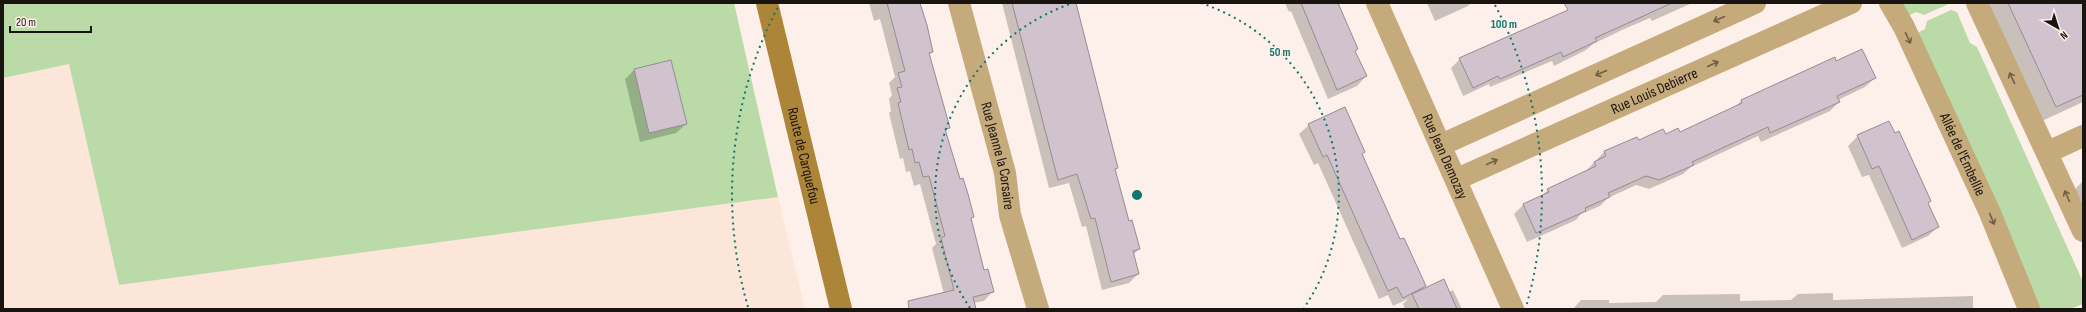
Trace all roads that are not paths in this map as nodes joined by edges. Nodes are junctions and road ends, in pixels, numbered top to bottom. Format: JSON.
{"nodes":[{"id":1,"x":767,"y":3,"type":"edge"},
{"id":2,"x":959,"y":3,"type":"edge"},
{"id":3,"x":1378,"y":3,"type":"edge"},
{"id":4,"x":1755,"y":3,"type":"edge"},
{"id":5,"x":1851,"y":3,"type":"edge"},
{"id":6,"x":1890,"y":3,"type":"edge"},
{"id":7,"x":1977,"y":3,"type":"edge"},
{"id":8,"x":2083,"y":136,"type":"edge"},
{"id":9,"x":1441,"y":145,"type":"junction"},
{"id":10,"x":2048,"y":152,"type":"junction"},
{"id":11,"x":1457,"y":179,"type":"junction"},
{"id":12,"x":2083,"y":231,"type":"edge"},
{"id":13,"x":841,"y":309,"type":"edge"},
{"id":14,"x":1038,"y":309,"type":"edge"},
{"id":15,"x":1513,"y":309,"type":"edge"},
{"id":16,"x":2029,"y":309,"type":"edge"}],
"edges":[{"from":1,"to":13,"type":"main road","name":"Route de Carquefou"},
{"from":2,"to":14,"type":"street","name":"Rue Jeanne la Corsaire"},
{"from":3,"to":9,"type":"street","name":"Rue Jean Demozay"},
{"from":4,"to":9,"type":"street","one_way":true},
{"from":11,"to":5,"type":"street","name":"Rue Louis Debierre","one_way":true},
{"from":6,"to":16,"type":"street","name":"Allée de l'Embellie","one_way":true},
{"from":10,"to":7,"type":"street","one_way":true},
{"from":8,"to":10,"type":"street"},
{"from":9,"to":11,"type":"street","name":"Rue Jean Demozay"},
{"from":12,"to":10,"type":"street","one_way":true},
{"from":11,"to":15,"type":"street","name":"Rue Jean Demozay"}]}
